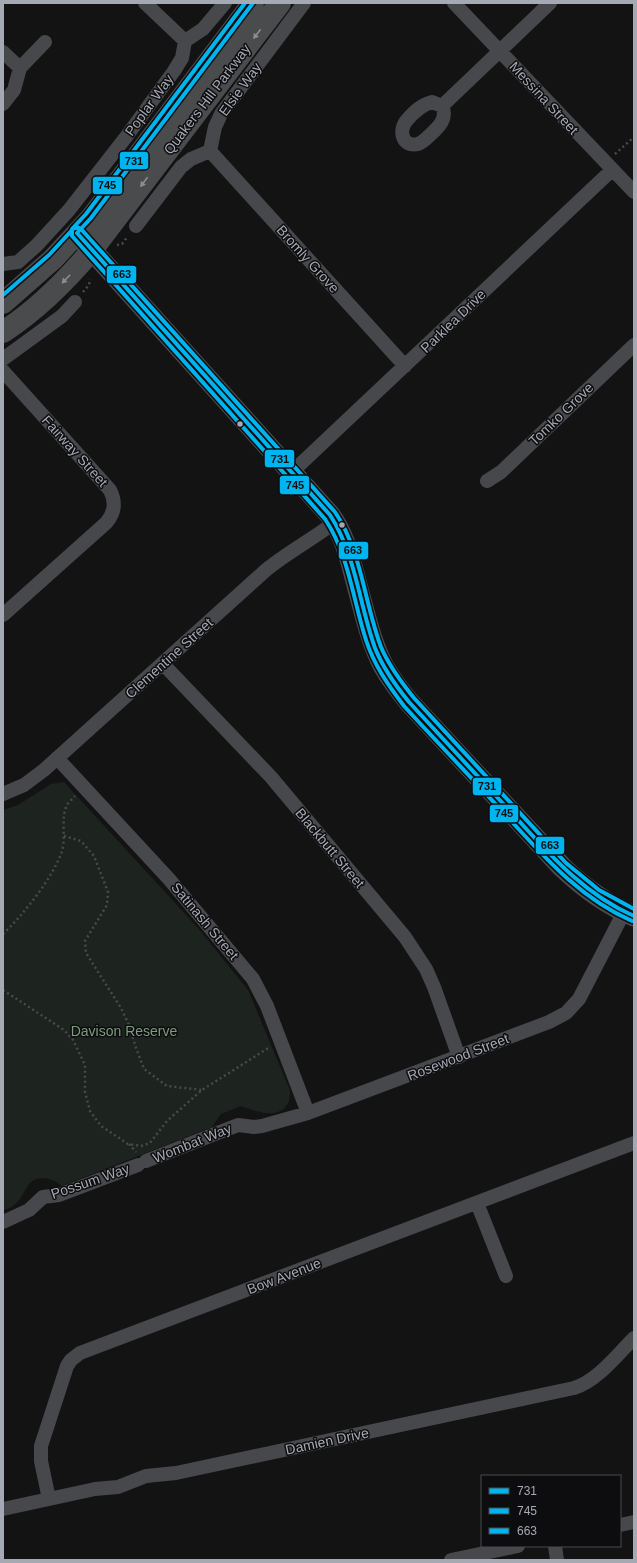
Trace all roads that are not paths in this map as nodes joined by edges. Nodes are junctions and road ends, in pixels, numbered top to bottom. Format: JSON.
{"nodes":[{"id":1,"x":145,"y":3,"type":"edge"},
{"id":2,"x":226,"y":3,"type":"edge"},
{"id":3,"x":253,"y":3,"type":"edge"},
{"id":4,"x":280,"y":3,"type":"edge"},
{"id":5,"x":304,"y":3,"type":"edge"},
{"id":6,"x":454,"y":3,"type":"edge"},
{"id":7,"x":550,"y":3,"type":"edge"},
{"id":8,"x":185,"y":41,"type":"junction"},
{"id":9,"x":45,"y":42,"type":"dead end"},
{"id":10,"x":500,"y":51,"type":"junction"},
{"id":11,"x":3,"y":52,"type":"edge"},
{"id":12,"x":20,"y":68,"type":"junction"},
{"id":13,"x":3,"y":104,"type":"edge"},
{"id":14,"x":442,"y":106,"type":"dead end"},
{"id":15,"x":210,"y":151,"type":"junction"},
{"id":16,"x":609,"y":166,"type":"junction"},
{"id":17,"x":634,"y":192,"type":"edge"},
{"id":18,"x":136,"y":226,"type":"dead end"},
{"id":19,"x":77,"y":233,"type":"junction"},
{"id":20,"x":92,"y":250,"type":"junction"},
{"id":21,"x":3,"y":264,"type":"edge"},
{"id":22,"x":75,"y":302,"type":"dead end"},
{"id":23,"x":3,"y":303,"type":"edge"},
{"id":24,"x":3,"y":332,"type":"edge"},
{"id":25,"x":634,"y":345,"type":"edge"},
{"id":26,"x":3,"y":359,"type":"edge"},
{"id":27,"x":405,"y":366,"type":"junction"},
{"id":28,"x":3,"y":372,"type":"edge"},
{"id":29,"x":292,"y":472,"type":"junction"},
{"id":30,"x":487,"y":480,"type":"dead end"},
{"id":31,"x":335,"y":522,"type":"junction"},
{"id":32,"x":3,"y":615,"type":"edge"},
{"id":33,"x":163,"y":664,"type":"junction"},
{"id":34,"x":57,"y":758,"type":"junction"},
{"id":35,"x":3,"y":794,"type":"edge"},
{"id":36,"x":629,"y":914,"type":"edge"},
{"id":37,"x":459,"y":1057,"type":"junction"},
{"id":38,"x":308,"y":1113,"type":"junction"},
{"id":39,"x":238,"y":1125,"type":"joint"},
{"id":40,"x":634,"y":1144,"type":"edge"},
{"id":41,"x":142,"y":1163,"type":"joint"},
{"id":42,"x":477,"y":1203,"type":"junction"},
{"id":43,"x":3,"y":1222,"type":"edge"},
{"id":44,"x":506,"y":1276,"type":"dead end"},
{"id":45,"x":634,"y":1338,"type":"edge"},
{"id":46,"x":49,"y":1499,"type":"junction"},
{"id":47,"x":3,"y":1509,"type":"edge"},
{"id":48,"x":634,"y":1522,"type":"edge"},
{"id":49,"x":621,"y":1525,"type":"edge"},
{"id":50,"x":513,"y":1547,"type":"edge"},
{"id":51,"x":555,"y":1547,"type":"edge"},
{"id":52,"x":451,"y":1560,"type":"edge"},
{"id":53,"x":557,"y":1560,"type":"edge"}],
"edges":[{"from":1,"to":8,"type":"street"},
{"from":2,"to":8,"type":"street"},
{"from":3,"to":19,"type":"main road","name":"Quakers Hill Parkway"},
{"from":4,"to":20,"type":"main road","name":"Quakers Hill Parkway","one_way":true},
{"from":5,"to":15,"type":"street","name":"Elsie Way"},
{"from":6,"to":10,"type":"street","name":"Messina Street"},
{"from":7,"to":10,"type":"street"},
{"from":8,"to":21,"type":"street","name":"Poplar Way"},
{"from":9,"to":12,"type":"street"},
{"from":10,"to":14,"type":"street"},
{"from":10,"to":16,"type":"street","name":"Messina Street"},
{"from":11,"to":12,"type":"street"},
{"from":12,"to":13,"type":"street"},
{"from":15,"to":18,"type":"street"},
{"from":15,"to":27,"type":"street","name":"Bromly Grove"},
{"from":16,"to":17,"type":"street","name":"Messina Street"},
{"from":16,"to":27,"type":"street","name":"Parklea Drive"},
{"from":19,"to":20,"type":"street"},
{"from":19,"to":23,"type":"main road","name":"Quakers Hill Parkway"},
{"from":20,"to":24,"type":"main road","name":"Quakers Hill Parkway","one_way":true},
{"from":20,"to":29,"type":"street"},
{"from":22,"to":26,"type":"street"},
{"from":25,"to":30,"type":"street","name":"Tomko Grove"},
{"from":27,"to":29,"type":"street","name":"Parklea Drive"},
{"from":28,"to":32,"type":"street","name":"Fairway Street"},
{"from":29,"to":31,"type":"street"},
{"from":31,"to":33,"type":"street","name":"Clementine Street"},
{"from":31,"to":36,"type":"street"},
{"from":33,"to":34,"type":"street","name":"Clementine Street"},
{"from":33,"to":37,"type":"street","name":"Blackbutt Street"},
{"from":34,"to":35,"type":"street","name":"Clementine Street"},
{"from":34,"to":38,"type":"street","name":"Satinash Street"},
{"from":36,"to":37,"type":"street","name":"Rosewood Street"},
{"from":37,"to":38,"type":"street","name":"Rosewood Street"},
{"from":38,"to":39,"type":"street","name":"Rosewood Street"},
{"from":39,"to":41,"type":"street","name":"Wombat Way"},
{"from":40,"to":42,"type":"street","name":"Bow Avenue"},
{"from":41,"to":43,"type":"street","name":"Possum Way"},
{"from":42,"to":44,"type":"street"},
{"from":42,"to":46,"type":"street","name":"Bow Avenue"},
{"from":45,"to":46,"type":"street","name":"Damien Drive"},
{"from":46,"to":47,"type":"street","name":"Damien Drive"},
{"from":48,"to":49,"type":"street"},
{"from":50,"to":52,"type":"street"},
{"from":51,"to":53,"type":"street"}]}
